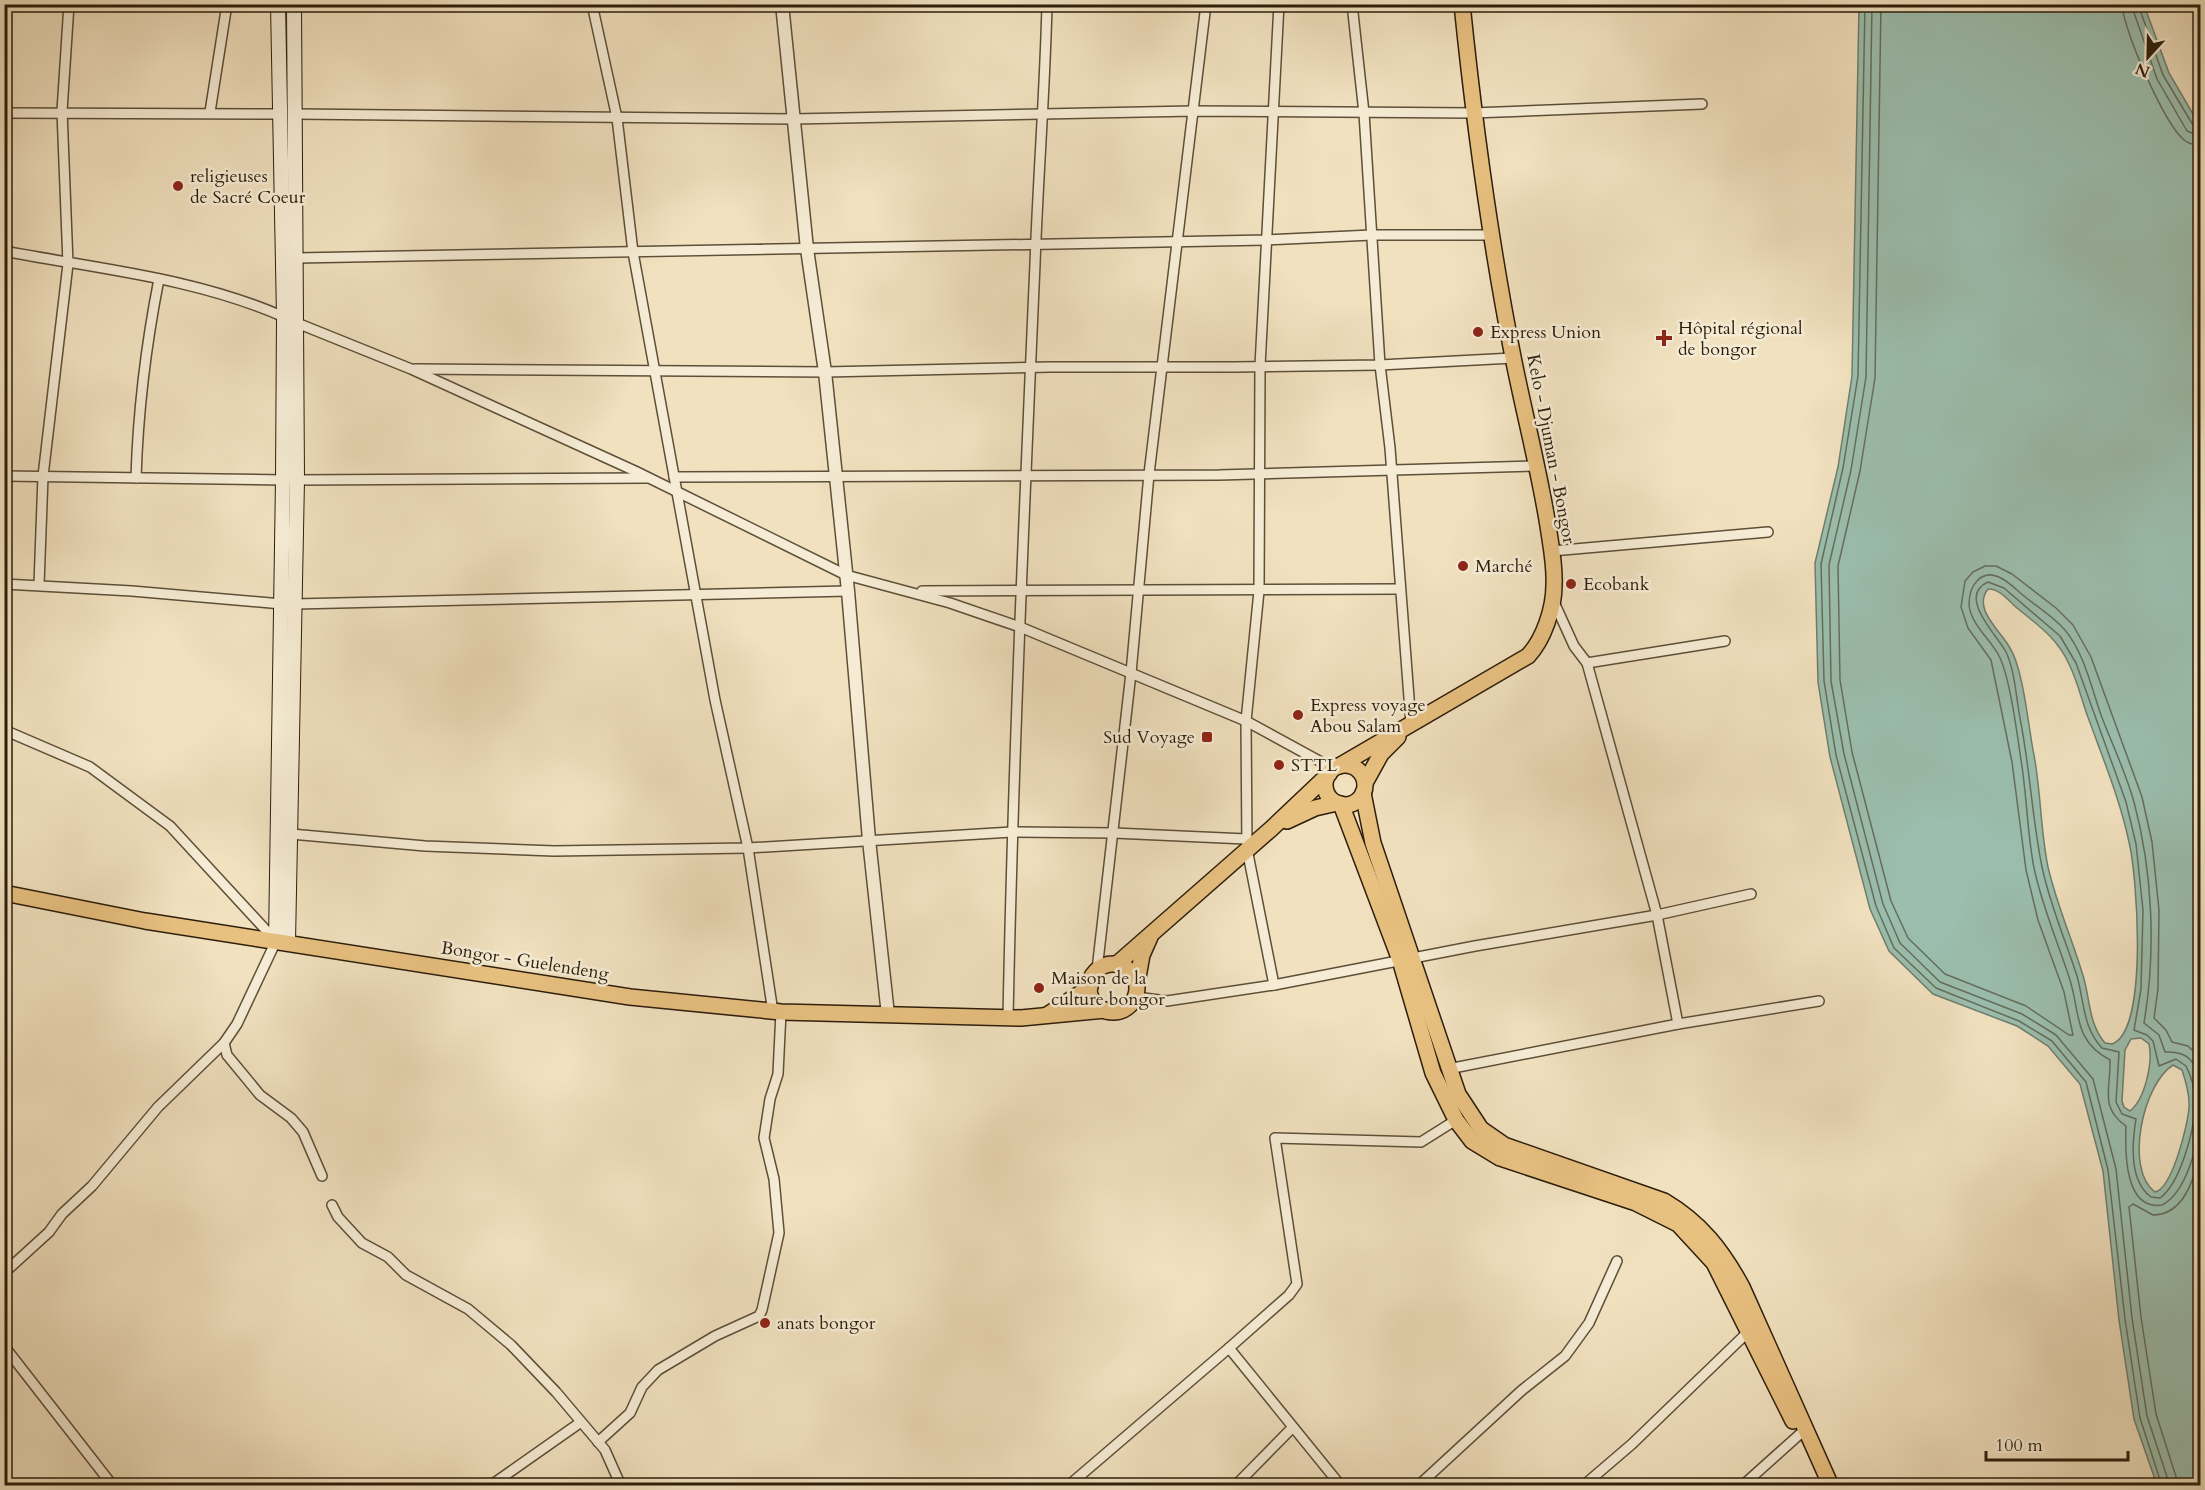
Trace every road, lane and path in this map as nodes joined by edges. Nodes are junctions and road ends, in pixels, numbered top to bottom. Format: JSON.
{"nodes":[{"id":1,"x":69,"y":4,"type":"edge"},
{"id":2,"x":227,"y":4,"type":"edge"},
{"id":3,"x":278,"y":4,"type":"edge"},
{"id":4,"x":294,"y":4,"type":"edge"},
{"id":5,"x":592,"y":4,"type":"edge"},
{"id":6,"x":782,"y":4,"type":"edge"},
{"id":7,"x":1047,"y":4,"type":"edge"},
{"id":8,"x":1206,"y":4,"type":"edge"},
{"id":9,"x":1279,"y":4,"type":"edge"},
{"id":10,"x":1352,"y":4,"type":"edge"},
{"id":11,"x":1462,"y":4,"type":"edge"},
{"id":12,"x":1702,"y":104,"type":"dead end"},
{"id":13,"x":62,"y":111,"type":"junction"},
{"id":14,"x":1193,"y":111,"type":"junction"},
{"id":15,"x":210,"y":112,"type":"junction"},
{"id":16,"x":1272,"y":112,"type":"junction"},
{"id":17,"x":1473,"y":112,"type":"junction"},
{"id":18,"x":4,"y":113,"type":"edge"},
{"id":19,"x":1364,"y":113,"type":"junction"},
{"id":20,"x":280,"y":114,"type":"junction"},
{"id":21,"x":296,"y":114,"type":"junction"},
{"id":22,"x":1045,"y":115,"type":"junction"},
{"id":23,"x":617,"y":118,"type":"junction"},
{"id":24,"x":793,"y":119,"type":"junction"},
{"id":25,"x":281,"y":187,"type":"junction"},
{"id":26,"x":296,"y":188,"type":"junction"},
{"id":27,"x":1372,"y":235,"type":"junction"},
{"id":28,"x":1492,"y":235,"type":"junction"},
{"id":29,"x":1267,"y":240,"type":"junction"},
{"id":30,"x":1177,"y":241,"type":"junction"},
{"id":31,"x":1035,"y":243,"type":"junction"},
{"id":32,"x":807,"y":249,"type":"junction"},
{"id":33,"x":4,"y":251,"type":"edge"},
{"id":34,"x":633,"y":252,"type":"junction"},
{"id":35,"x":297,"y":258,"type":"junction"},
{"id":36,"x":68,"y":264,"type":"junction"},
{"id":37,"x":159,"y":279,"type":"junction"},
{"id":38,"x":284,"y":317,"type":"junction"},
{"id":39,"x":297,"y":323,"type":"junction"},
{"id":40,"x":1513,"y":358,"type":"junction"},
{"id":41,"x":1380,"y":365,"type":"junction"},
{"id":42,"x":1260,"y":366,"type":"junction"},
{"id":43,"x":1030,"y":367,"type":"junction"},
{"id":44,"x":1161,"y":367,"type":"junction"},
{"id":45,"x":411,"y":369,"type":"junction"},
{"id":46,"x":655,"y":372,"type":"junction"},
{"id":47,"x":825,"y":372,"type":"junction"},
{"id":48,"x":1537,"y":466,"type":"junction"},
{"id":49,"x":1392,"y":472,"type":"junction"},
{"id":50,"x":1028,"y":474,"type":"junction"},
{"id":51,"x":1149,"y":474,"type":"junction"},
{"id":52,"x":1258,"y":474,"type":"junction"},
{"id":53,"x":4,"y":476,"type":"edge"},
{"id":54,"x":43,"y":476,"type":"junction"},
{"id":55,"x":674,"y":477,"type":"junction"},
{"id":56,"x":836,"y":477,"type":"junction"},
{"id":57,"x":136,"y":478,"type":"junction"},
{"id":58,"x":649,"y":478,"type":"junction"},
{"id":59,"x":290,"y":480,"type":"junction"},
{"id":60,"x":676,"y":491,"type":"junction"},
{"id":61,"x":282,"y":530,"type":"junction"},
{"id":62,"x":296,"y":530,"type":"junction"},
{"id":63,"x":1768,"y":531,"type":"dead end"},
{"id":64,"x":1552,"y":551,"type":"junction"},
{"id":65,"x":846,"y":574,"type":"junction"},
{"id":66,"x":4,"y":584,"type":"edge"},
{"id":67,"x":39,"y":585,"type":"junction"},
{"id":68,"x":1400,"y":589,"type":"junction"},
{"id":69,"x":848,"y":591,"type":"junction"},
{"id":70,"x":910,"y":591,"type":"junction"},
{"id":71,"x":1023,"y":591,"type":"junction"},
{"id":72,"x":1138,"y":591,"type":"junction"},
{"id":73,"x":1259,"y":591,"type":"junction"},
{"id":74,"x":698,"y":594,"type":"junction"},
{"id":75,"x":1553,"y":601,"type":"junction"},
{"id":76,"x":288,"y":604,"type":"junction"},
{"id":77,"x":1020,"y":627,"type":"junction"},
{"id":78,"x":1725,"y":641,"type":"dead end"},
{"id":79,"x":1587,"y":663,"type":"junction"},
{"id":80,"x":1131,"y":673,"type":"junction"},
{"id":81,"x":1246,"y":721,"type":"junction"},
{"id":82,"x":1411,"y":724,"type":"junction"},
{"id":83,"x":4,"y":730,"type":"edge"},
{"id":84,"x":1334,"y":770,"type":"junction"},
{"id":85,"x":1364,"y":788,"type":"junction"},
{"id":86,"x":1339,"y":804,"type":"junction"},
{"id":87,"x":1271,"y":829,"type":"junction"},
{"id":88,"x":1012,"y":832,"type":"junction"},
{"id":89,"x":1114,"y":833,"type":"junction"},
{"id":90,"x":291,"y":834,"type":"junction"},
{"id":91,"x":869,"y":840,"type":"junction"},
{"id":92,"x":1247,"y":844,"type":"junction"},
{"id":93,"x":748,"y":848,"type":"junction"},
{"id":94,"x":4,"y":893,"type":"edge"},
{"id":95,"x":1752,"y":894,"type":"dead end"},
{"id":96,"x":1657,"y":915,"type":"junction"},
{"id":97,"x":1153,"y":932,"type":"junction"},
{"id":98,"x":282,"y":941,"type":"junction"},
{"id":99,"x":1406,"y":959,"type":"junction"},
{"id":100,"x":1117,"y":964,"type":"junction"},
{"id":101,"x":1097,"y":970,"type":"junction"},
{"id":102,"x":1274,"y":985,"type":"junction"},
{"id":103,"x":1090,"y":987,"type":"junction"},
{"id":104,"x":1136,"y":990,"type":"junction"},
{"id":105,"x":1819,"y":1001,"type":"dead end"},
{"id":106,"x":1105,"y":1010,"type":"junction"},
{"id":107,"x":777,"y":1012,"type":"junction"},
{"id":108,"x":888,"y":1015,"type":"junction"},
{"id":109,"x":1044,"y":1017,"type":"junction"},
{"id":110,"x":1008,"y":1018,"type":"junction"},
{"id":111,"x":1678,"y":1024,"type":"junction"},
{"id":112,"x":224,"y":1043,"type":"junction"},
{"id":113,"x":1448,"y":1069,"type":"junction"},
{"id":114,"x":1456,"y":1120,"type":"junction"},
{"id":115,"x":322,"y":1176,"type":"dead end"},
{"id":116,"x":332,"y":1205,"type":"dead end"},
{"id":117,"x":1617,"y":1261,"type":"dead end"},
{"id":118,"x":4,"y":1273,"type":"edge"},
{"id":119,"x":1748,"y":1332,"type":"junction"},
{"id":120,"x":4,"y":1346,"type":"edge"},
{"id":121,"x":1228,"y":1348,"type":"junction"},
{"id":122,"x":581,"y":1422,"type":"junction"},
{"id":123,"x":1293,"y":1428,"type":"junction"},
{"id":124,"x":1800,"y":1434,"type":"junction"},
{"id":125,"x":598,"y":1442,"type":"junction"},
{"id":126,"x":113,"y":1485,"type":"edge"},
{"id":127,"x":490,"y":1485,"type":"edge"},
{"id":128,"x":621,"y":1485,"type":"edge"},
{"id":129,"x":1068,"y":1485,"type":"edge"},
{"id":130,"x":1235,"y":1485,"type":"edge"},
{"id":131,"x":1341,"y":1485,"type":"edge"},
{"id":132,"x":1418,"y":1485,"type":"edge"},
{"id":133,"x":1583,"y":1485,"type":"edge"},
{"id":134,"x":1742,"y":1485,"type":"edge"},
{"id":135,"x":1830,"y":1485,"type":"edge"}],
"edges":[{"from":1,"to":13,"type":"street"},
{"from":2,"to":15,"type":"street"},
{"from":3,"to":20,"type":"main road"},
{"from":4,"to":21,"type":"main road"},
{"from":5,"to":23,"type":"street"},
{"from":6,"to":24,"type":"street"},
{"from":7,"to":22,"type":"street"},
{"from":8,"to":14,"type":"street"},
{"from":9,"to":16,"type":"street"},
{"from":10,"to":19,"type":"street"},
{"from":11,"to":17,"type":"highway","name":"Kelo - Djuman - Bongor"},
{"from":12,"to":17,"type":"street"},
{"from":13,"to":15,"type":"street"},
{"from":13,"to":18,"type":"street"},
{"from":13,"to":36,"type":"street"},
{"from":14,"to":16,"type":"street"},
{"from":14,"to":22,"type":"street"},
{"from":14,"to":30,"type":"street"},
{"from":15,"to":20,"type":"street"},
{"from":16,"to":19,"type":"street"},
{"from":16,"to":29,"type":"street"},
{"from":17,"to":19,"type":"street"},
{"from":17,"to":28,"type":"highway","name":"Kelo - Djuman - Bongor"},
{"from":19,"to":27,"type":"street"},
{"from":20,"to":25,"type":"main road"},
{"from":21,"to":23,"type":"street"},
{"from":21,"to":26,"type":"main road"},
{"from":22,"to":24,"type":"street"},
{"from":22,"to":31,"type":"street"},
{"from":23,"to":24,"type":"street"},
{"from":23,"to":34,"type":"street"},
{"from":24,"to":32,"type":"street"},
{"from":25,"to":26,"type":"main road"},
{"from":25,"to":38,"type":"main road"},
{"from":26,"to":35,"type":"main road"},
{"from":27,"to":28,"type":"street"},
{"from":27,"to":29,"type":"street"},
{"from":27,"to":41,"type":"street"},
{"from":28,"to":40,"type":"highway","name":"Kelo - Djuman - Bongor"},
{"from":29,"to":30,"type":"street"},
{"from":29,"to":42,"type":"street"},
{"from":30,"to":31,"type":"street"},
{"from":30,"to":44,"type":"street"},
{"from":31,"to":32,"type":"street"},
{"from":31,"to":43,"type":"street"},
{"from":32,"to":34,"type":"street"},
{"from":32,"to":47,"type":"street"},
{"from":33,"to":36,"type":"street"},
{"from":34,"to":35,"type":"street"},
{"from":34,"to":46,"type":"street"},
{"from":35,"to":39,"type":"main road"},
{"from":36,"to":37,"type":"street"},
{"from":36,"to":54,"type":"street"},
{"from":37,"to":38,"type":"street"},
{"from":37,"to":57,"type":"street"},
{"from":38,"to":59,"type":"main road"},
{"from":39,"to":45,"type":"street"},
{"from":39,"to":59,"type":"main road"},
{"from":40,"to":41,"type":"street"},
{"from":40,"to":48,"type":"highway","name":"Kelo - Djuman - Bongor"},
{"from":41,"to":42,"type":"street"},
{"from":41,"to":49,"type":"street"},
{"from":42,"to":44,"type":"street"},
{"from":42,"to":52,"type":"street"},
{"from":43,"to":44,"type":"street"},
{"from":43,"to":47,"type":"street"},
{"from":43,"to":50,"type":"street"},
{"from":44,"to":51,"type":"street"},
{"from":45,"to":46,"type":"street"},
{"from":45,"to":58,"type":"street"},
{"from":46,"to":47,"type":"street"},
{"from":46,"to":55,"type":"street"},
{"from":47,"to":56,"type":"street"},
{"from":48,"to":49,"type":"street"},
{"from":48,"to":64,"type":"highway","name":"Kelo - Djuman - Bongor"},
{"from":49,"to":52,"type":"street"},
{"from":49,"to":68,"type":"street"},
{"from":50,"to":51,"type":"street"},
{"from":50,"to":56,"type":"street"},
{"from":50,"to":71,"type":"street"},
{"from":51,"to":52,"type":"street"},
{"from":51,"to":72,"type":"street"},
{"from":52,"to":73,"type":"street"},
{"from":53,"to":54,"type":"street"},
{"from":54,"to":57,"type":"street"},
{"from":54,"to":67,"type":"street"},
{"from":55,"to":56,"type":"street"},
{"from":55,"to":60,"type":"street"},
{"from":56,"to":65,"type":"street"},
{"from":57,"to":59,"type":"street"},
{"from":58,"to":59,"type":"street"},
{"from":58,"to":60,"type":"street"},
{"from":59,"to":61,"type":"main road"},
{"from":59,"to":62,"type":"main road"},
{"from":60,"to":65,"type":"street"},
{"from":60,"to":74,"type":"street"},
{"from":61,"to":62,"type":"main road"},
{"from":61,"to":76,"type":"main road"},
{"from":62,"to":76,"type":"main road"},
{"from":63,"to":64,"type":"street"},
{"from":64,"to":75,"type":"highway","name":"Kelo - Djuman - Bongor"},
{"from":65,"to":69,"type":"street"},
{"from":65,"to":70,"type":"street"},
{"from":66,"to":67,"type":"street"},
{"from":67,"to":76,"type":"street"},
{"from":68,"to":73,"type":"street"},
{"from":68,"to":82,"type":"street"},
{"from":69,"to":74,"type":"street"},
{"from":69,"to":91,"type":"street"},
{"from":70,"to":71,"type":"street"},
{"from":70,"to":77,"type":"street"},
{"from":71,"to":72,"type":"street"},
{"from":71,"to":77,"type":"street"},
{"from":72,"to":73,"type":"street"},
{"from":72,"to":80,"type":"street"},
{"from":73,"to":81,"type":"street"},
{"from":74,"to":76,"type":"street"},
{"from":74,"to":93,"type":"street"},
{"from":75,"to":79,"type":"street"},
{"from":75,"to":82,"type":"highway","name":"Kelo - Djuman - Bongor"},
{"from":76,"to":90,"type":"main road"},
{"from":76,"to":98,"type":"main road"},
{"from":77,"to":80,"type":"street"},
{"from":77,"to":88,"type":"street"},
{"from":78,"to":79,"type":"street"},
{"from":79,"to":96,"type":"street"},
{"from":80,"to":81,"type":"street"},
{"from":80,"to":89,"type":"street"},
{"from":81,"to":84,"type":"street"},
{"from":81,"to":92,"type":"street"},
{"from":82,"to":84,"type":"highway","name":"Kelo - Djuman - Bongor"},
{"from":82,"to":85,"type":"highway","name":"Kelo - Djuman - Bongor"},
{"from":83,"to":98,"type":"street"},
{"from":84,"to":85,"type":"highway"},
{"from":84,"to":86,"type":"highway"},
{"from":84,"to":87,"type":"highway","name":"Kelo - Djuman - Bongor"},
{"from":85,"to":86,"type":"highway"},
{"from":85,"to":99,"type":"highway"},
{"from":86,"to":87,"type":"highway","name":"Kelo - Djuman - Bongor"},
{"from":86,"to":99,"type":"highway"},
{"from":87,"to":92,"type":"highway","name":"Kelo - Djuman - Bongor"},
{"from":88,"to":89,"type":"street"},
{"from":88,"to":91,"type":"street"},
{"from":88,"to":110,"type":"street"},
{"from":89,"to":92,"type":"street"},
{"from":89,"to":101,"type":"street"},
{"from":90,"to":93,"type":"street"},
{"from":90,"to":98,"type":"main road"},
{"from":91,"to":93,"type":"street"},
{"from":91,"to":108,"type":"street"},
{"from":92,"to":97,"type":"highway","name":"Kelo - Djuman - Bongor"},
{"from":92,"to":102,"type":"street"},
{"from":93,"to":107,"type":"street"},
{"from":94,"to":98,"type":"highway","name":"Bongor - Guelendeng"},
{"from":95,"to":96,"type":"street"},
{"from":96,"to":99,"type":"street"},
{"from":96,"to":111,"type":"street"},
{"from":97,"to":100,"type":"highway","name":"Kelo - Djuman - Bongor"},
{"from":97,"to":104,"type":"highway"},
{"from":98,"to":107,"type":"highway","name":"Bongor - Guelendeng"},
{"from":98,"to":112,"type":"street"},
{"from":99,"to":102,"type":"street"},
{"from":99,"to":113,"type":"highway"},
{"from":99,"to":114,"type":"highway"},
{"from":100,"to":101,"type":"highway"},
{"from":100,"to":104,"type":"highway"},
{"from":101,"to":103,"type":"highway"},
{"from":102,"to":104,"type":"street"},
{"from":103,"to":106,"type":"highway"},
{"from":103,"to":109,"type":"highway"},
{"from":104,"to":106,"type":"highway"},
{"from":105,"to":111,"type":"street"},
{"from":106,"to":109,"type":"highway","name":"Bongor - Guelendeng"},
{"from":107,"to":108,"type":"highway","name":"Bongor - Guelendeng"},
{"from":107,"to":125,"type":"street"},
{"from":108,"to":110,"type":"highway","name":"Bongor - Guelendeng"},
{"from":109,"to":110,"type":"highway","name":"Bongor - Guelendeng"},
{"from":111,"to":113,"type":"street"},
{"from":112,"to":115,"type":"street"},
{"from":112,"to":118,"type":"street"},
{"from":113,"to":135,"type":"highway"},
{"from":114,"to":119,"type":"highway"},
{"from":114,"to":121,"type":"street"},
{"from":116,"to":122,"type":"street"},
{"from":117,"to":132,"type":"street"},
{"from":119,"to":124,"type":"highway"},
{"from":119,"to":133,"type":"street"},
{"from":120,"to":126,"type":"street"},
{"from":121,"to":123,"type":"street"},
{"from":121,"to":129,"type":"street"},
{"from":122,"to":125,"type":"street"},
{"from":122,"to":127,"type":"street"},
{"from":123,"to":130,"type":"street"},
{"from":123,"to":131,"type":"street"},
{"from":124,"to":134,"type":"street"},
{"from":124,"to":135,"type":"highway"},
{"from":125,"to":128,"type":"street"}]}
